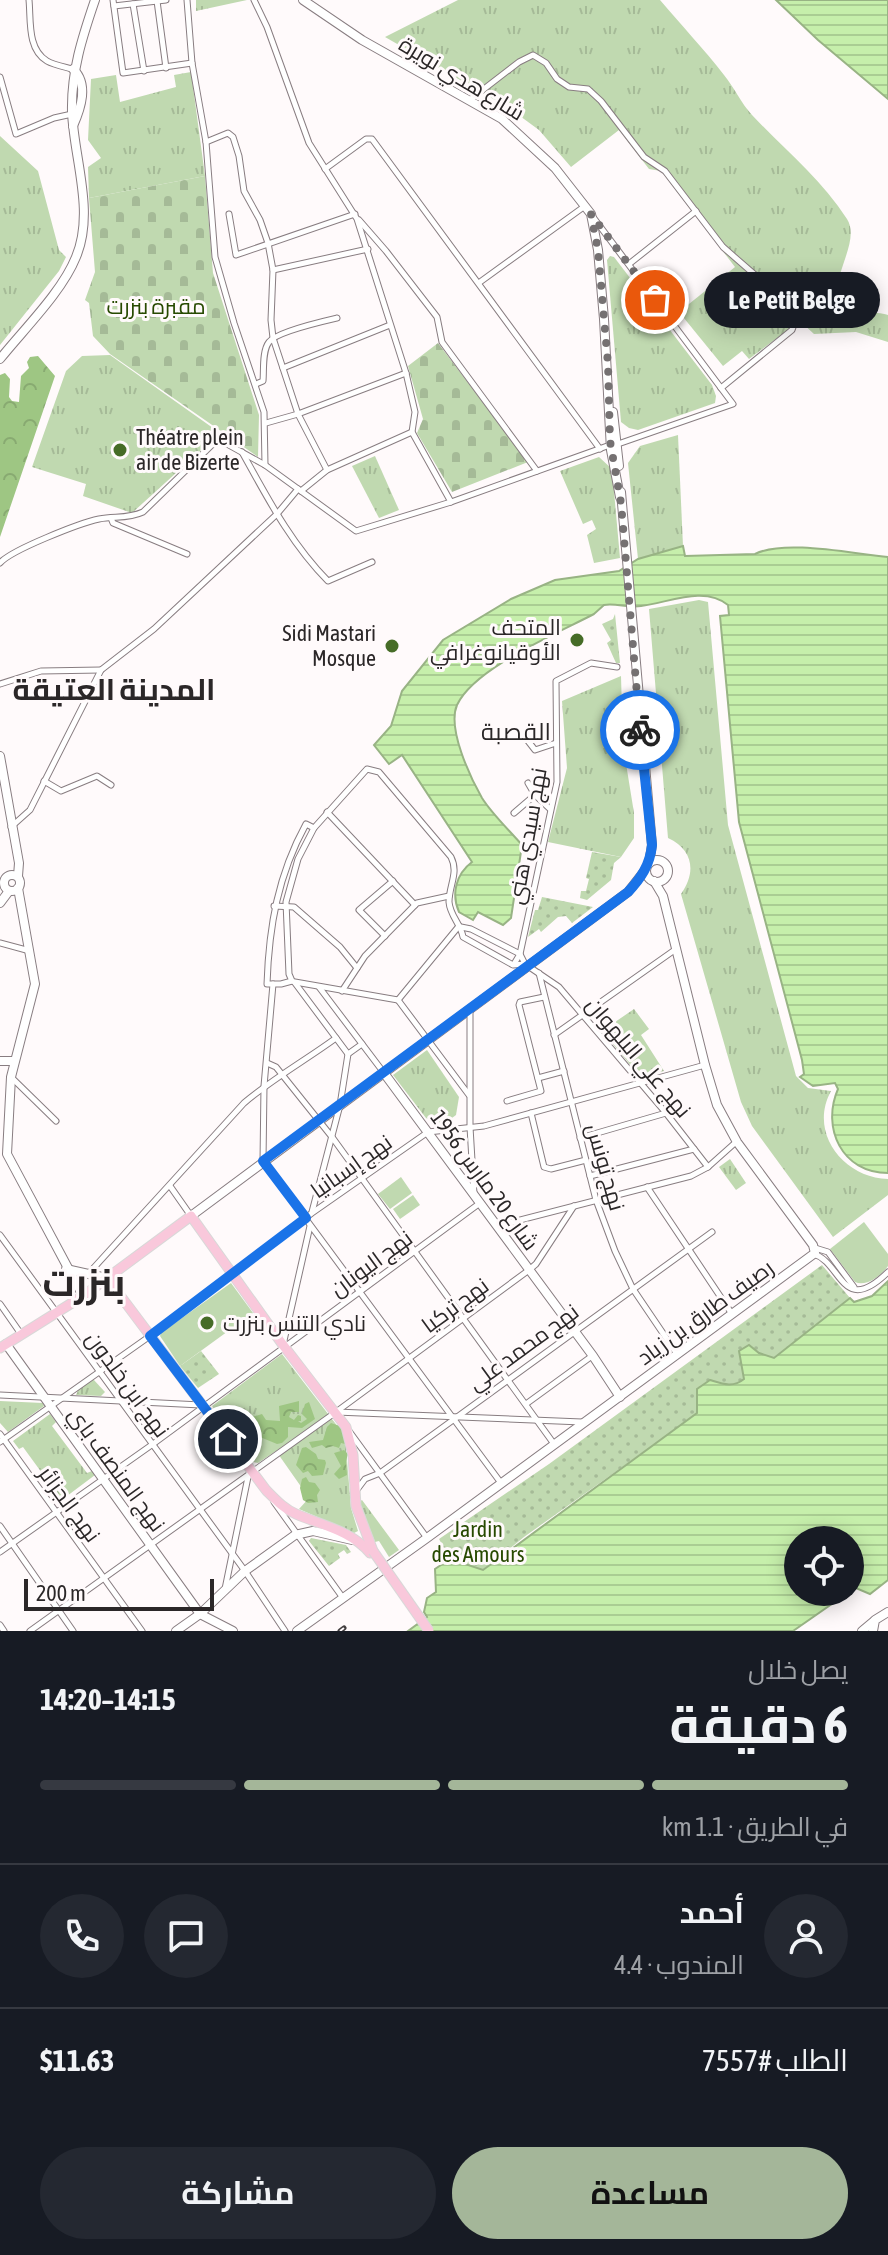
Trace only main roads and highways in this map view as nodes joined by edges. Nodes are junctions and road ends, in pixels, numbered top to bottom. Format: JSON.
{"nodes":[{"id":1,"x":95,"y":0,"type":"edge"},
{"id":2,"x":303,"y":0,"type":"edge"},
{"id":3,"x":73,"y":69,"type":"junction"},
{"id":4,"x":73,"y":127,"type":"junction"},
{"id":5,"x":0,"y":359,"type":"edge"},
{"id":6,"x":0,"y":756,"type":"edge"},
{"id":7,"x":4,"y":798,"type":"edge"},
{"id":8,"x":652,"y":845,"type":"junction"},
{"id":9,"x":660,"y":860,"type":"junction"},
{"id":10,"x":648,"y":866,"type":"junction"},
{"id":11,"x":666,"y":877,"type":"junction"},
{"id":12,"x":654,"y":881,"type":"junction"},
{"id":13,"x":8,"y":883,"type":"edge"},
{"id":14,"x":628,"y":892,"type":"junction"},
{"id":15,"x":663,"y":896,"type":"junction"},
{"id":16,"x":0,"y":903,"type":"edge"},
{"id":17,"x":0,"y":1061,"type":"edge"},
{"id":18,"x":14,"y":1061,"type":"junction"},
{"id":19,"x":384,"y":1073,"type":"junction"},
{"id":20,"x":191,"y":1216,"type":"junction"},
{"id":21,"x":66,"y":1269,"type":"junction"},
{"id":22,"x":107,"y":1278,"type":"junction"},
{"id":23,"x":83,"y":1296,"type":"junction"},
{"id":24,"x":3,"y":1346,"type":"edge"},
{"id":25,"x":620,"y":1397,"type":"junction"},
{"id":26,"x":367,"y":1547,"type":"junction"},
{"id":27,"x":888,"y":1612,"type":"edge"},
{"id":28,"x":200,"y":1614,"type":"junction"},
{"id":29,"x":875,"y":1620,"type":"junction"},
{"id":30,"x":176,"y":1631,"type":"edge"},
{"id":31,"x":233,"y":1631,"type":"edge"},
{"id":32,"x":297,"y":1631,"type":"edge"},
{"id":33,"x":427,"y":1631,"type":"edge"},
{"id":34,"x":862,"y":1631,"type":"edge"},
{"id":35,"x":873,"y":1631,"type":"edge"}],
"edges":[{"from":1,"to":3,"type":"main road"},
{"from":2,"to":8,"type":"main road","name":"شارع هدي نويرة"},
{"from":3,"to":4,"type":"main road"},
{"from":3,"to":4,"type":"main road"},
{"from":4,"to":5,"type":"main road"},
{"from":6,"to":7,"type":"main road"},
{"from":7,"to":13,"type":"main road"},
{"from":8,"to":9,"type":"main road"},
{"from":8,"to":10,"type":"main road"},
{"from":9,"to":10,"type":"main road"},
{"from":9,"to":11,"type":"main road"},
{"from":10,"to":12,"type":"main road"},
{"from":10,"to":14,"type":"main road"},
{"from":11,"to":12,"type":"main road"},
{"from":11,"to":15,"type":"main road"},
{"from":12,"to":14,"type":"main road"},
{"from":12,"to":15,"type":"main road"},
{"from":13,"to":16,"type":"main road"},
{"from":13,"to":18,"type":"main road"},
{"from":14,"to":19,"type":"main road"},
{"from":15,"to":25,"type":"main road","name":"رصيف طارق بن زياد"},
{"from":17,"to":18,"type":"main road"},
{"from":18,"to":21,"type":"main road"},
{"from":19,"to":20,"type":"main road"},
{"from":19,"to":25,"type":"main road","name":"شارع 20 مارس 1956"},
{"from":20,"to":22,"type":"main road"},
{"from":20,"to":26,"type":"main road"},
{"from":21,"to":22,"type":"main road"},
{"from":21,"to":23,"type":"main road"},
{"from":22,"to":23,"type":"main road"},
{"from":22,"to":26,"type":"main road"},
{"from":23,"to":24,"type":"main road"},
{"from":24,"to":28,"type":"main road","name":"نهج المنصف باي"},
{"from":25,"to":32,"type":"main road","name":"رصيف طارق بن زياد"},
{"from":26,"to":28,"type":"main road"},
{"from":26,"to":33,"type":"main road","bridge":true},
{"from":27,"to":29,"type":"main road"},
{"from":28,"to":30,"type":"main road"},
{"from":28,"to":31,"type":"main road"},
{"from":29,"to":34,"type":"main road"},
{"from":29,"to":35,"type":"main road"}]}
